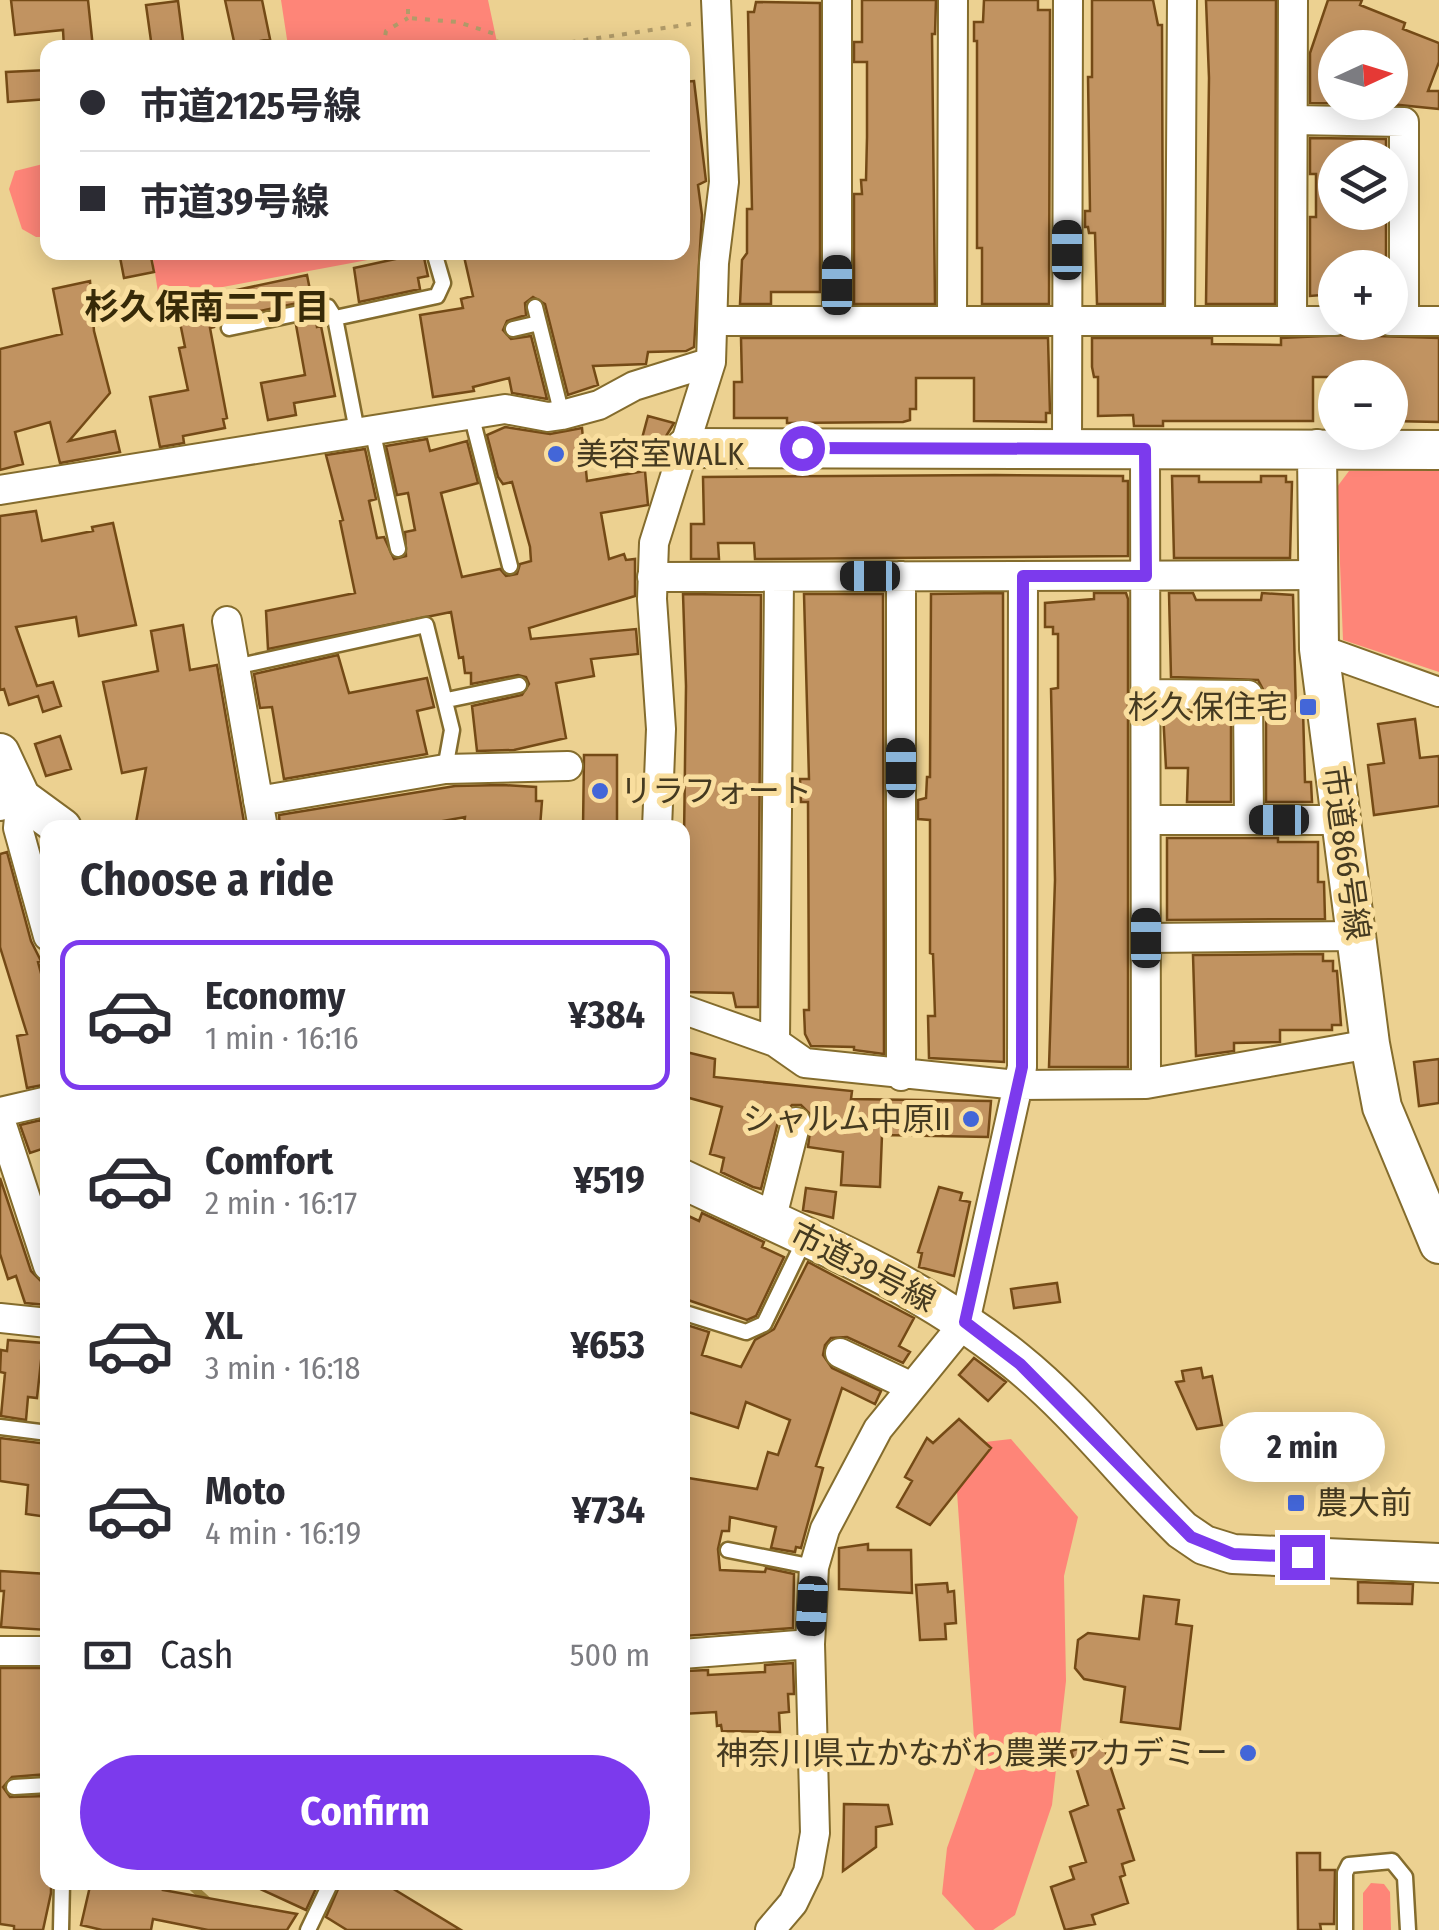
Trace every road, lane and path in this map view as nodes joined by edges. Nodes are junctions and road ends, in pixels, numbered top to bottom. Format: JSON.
{"nodes":[{"id":1,"x":837,"y":0,"type":"edge"},
{"id":2,"x":953,"y":0,"type":"edge"},
{"id":3,"x":1068,"y":0,"type":"edge"},
{"id":4,"x":1182,"y":0,"type":"edge"},
{"id":5,"x":1294,"y":0,"type":"edge"},
{"id":6,"x":408,"y":9,"type":"dead end"},
{"id":7,"x":717,"y":10,"type":"edge"},
{"id":8,"x":408,"y":18,"type":"junction"},
{"id":9,"x":384,"y":40,"type":"edge"},
{"id":10,"x":496,"y":40,"type":"edge"},
{"id":11,"x":571,"y":40,"type":"edge"},
{"id":12,"x":1293,"y":120,"type":"junction"},
{"id":13,"x":1399,"y":250,"type":"edge"},
{"id":14,"x":436,"y":260,"type":"edge"},
{"id":15,"x":536,"y":307,"type":"dead end"},
{"id":16,"x":335,"y":318,"type":"junction"},
{"id":17,"x":1180,"y":320,"type":"junction"},
{"id":18,"x":1292,"y":320,"type":"junction"},
{"id":19,"x":1318,"y":320,"type":"edge"},
{"id":20,"x":1408,"y":320,"type":"edge"},
{"id":21,"x":1439,"y":320,"type":"edge"},
{"id":22,"x":715,"y":321,"type":"junction"},
{"id":23,"x":837,"y":321,"type":"junction"},
{"id":24,"x":952,"y":321,"type":"junction"},
{"id":25,"x":1067,"y":321,"type":"junction"},
{"id":26,"x":539,"y":323,"type":"junction"},
{"id":27,"x":229,"y":328,"type":"dead end"},
{"id":28,"x":513,"y":329,"type":"dead end"},
{"id":29,"x":711,"y":362,"type":"junction"},
{"id":30,"x":471,"y":414,"type":"junction"},
{"id":31,"x":562,"y":415,"type":"junction"},
{"id":32,"x":364,"y":430,"type":"junction"},
{"id":33,"x":684,"y":448,"type":"junction"},
{"id":34,"x":1067,"y":449,"type":"junction"},
{"id":35,"x":1145,"y":449,"type":"junction"},
{"id":36,"x":1317,"y":449,"type":"junction"},
{"id":37,"x":1439,"y":450,"type":"edge"},
{"id":38,"x":0,"y":490,"type":"edge"},
{"id":39,"x":398,"y":549,"type":"dead end"},
{"id":40,"x":510,"y":566,"type":"dead end"},
{"id":41,"x":779,"y":576,"type":"junction"},
{"id":42,"x":901,"y":576,"type":"junction"},
{"id":43,"x":1023,"y":576,"type":"junction"},
{"id":44,"x":1146,"y":576,"type":"junction"},
{"id":45,"x":1318,"y":576,"type":"junction"},
{"id":46,"x":652,"y":577,"type":"junction"},
{"id":47,"x":228,"y":621,"type":"dead end"},
{"id":48,"x":1319,"y":649,"type":"junction"},
{"id":49,"x":236,"y":667,"type":"junction"},
{"id":50,"x":519,"y":685,"type":"dead end"},
{"id":51,"x":1439,"y":692,"type":"edge"},
{"id":52,"x":1146,"y":694,"type":"junction"},
{"id":53,"x":447,"y":700,"type":"junction"},
{"id":54,"x":0,"y":753,"type":"edge"},
{"id":55,"x":568,"y":766,"type":"dead end"},
{"id":56,"x":445,"y":769,"type":"junction"},
{"id":57,"x":11,"y":802,"type":"edge"},
{"id":58,"x":261,"y":814,"type":"edge"},
{"id":59,"x":46,"y":820,"type":"edge"},
{"id":60,"x":657,"y":820,"type":"edge"},
{"id":61,"x":1146,"y":820,"type":"junction"},
{"id":62,"x":1249,"y":820,"type":"junction"},
{"id":63,"x":1341,"y":820,"type":"junction"},
{"id":64,"x":40,"y":907,"type":"edge"},
{"id":65,"x":1358,"y":936,"type":"junction"},
{"id":66,"x":1146,"y":938,"type":"junction"},
{"id":67,"x":690,"y":1012,"type":"edge"},
{"id":68,"x":775,"y":1042,"type":"junction"},
{"id":69,"x":1370,"y":1044,"type":"junction"},
{"id":70,"x":901,"y":1076,"type":"junction"},
{"id":71,"x":1146,"y":1084,"type":"junction"},
{"id":72,"x":1018,"y":1085,"type":"junction"},
{"id":73,"x":40,"y":1104,"type":"edge"},
{"id":74,"x":0,"y":1116,"type":"edge"},
{"id":75,"x":796,"y":1122,"type":"dead end"},
{"id":76,"x":690,"y":1183,"type":"edge"},
{"id":77,"x":771,"y":1221,"type":"junction"},
{"id":78,"x":806,"y":1237,"type":"junction"},
{"id":79,"x":40,"y":1241,"type":"edge"},
{"id":80,"x":1439,"y":1244,"type":"edge"},
{"id":81,"x":690,"y":1314,"type":"edge"},
{"id":82,"x":0,"y":1318,"type":"edge"},
{"id":83,"x":40,"y":1322,"type":"edge"},
{"id":84,"x":965,"y":1322,"type":"junction"},
{"id":85,"x":840,"y":1353,"type":"dead end"},
{"id":86,"x":910,"y":1386,"type":"junction"},
{"id":87,"x":0,"y":1428,"type":"edge"},
{"id":88,"x":40,"y":1432,"type":"edge"},
{"id":89,"x":728,"y":1550,"type":"dead end"},
{"id":90,"x":1439,"y":1563,"type":"edge"},
{"id":91,"x":814,"y":1567,"type":"junction"},
{"id":92,"x":810,"y":1644,"type":"junction"},
{"id":93,"x":0,"y":1651,"type":"edge"},
{"id":94,"x":40,"y":1651,"type":"edge"},
{"id":95,"x":690,"y":1653,"type":"edge"},
{"id":96,"x":40,"y":1785,"type":"edge"},
{"id":97,"x":14,"y":1787,"type":"dead end"},
{"id":98,"x":62,"y":1890,"type":"edge"},
{"id":99,"x":328,"y":1890,"type":"edge"},
{"id":100,"x":314,"y":1928,"type":"edge"},
{"id":101,"x":60,"y":1930,"type":"edge"},
{"id":102,"x":770,"y":1930,"type":"edge"},
{"id":103,"x":1345,"y":1930,"type":"edge"},
{"id":104,"x":1408,"y":1930,"type":"edge"}],
"edges":[{"from":1,"to":23,"type":"street"},
{"from":2,"to":24,"type":"street"},
{"from":3,"to":25,"type":"street"},
{"from":4,"to":17,"type":"street"},
{"from":5,"to":12,"type":"street"},
{"from":6,"to":8,"type":"path"},
{"from":7,"to":11,"type":"path"},
{"from":7,"to":22,"type":"street"},
{"from":8,"to":9,"type":"path"},
{"from":8,"to":10,"type":"path"},
{"from":12,"to":13,"type":"street"},
{"from":12,"to":18,"type":"street"},
{"from":14,"to":16,"type":"lane"},
{"from":15,"to":26,"type":"lane"},
{"from":16,"to":27,"type":"lane"},
{"from":16,"to":32,"type":"lane"},
{"from":17,"to":18,"type":"street"},
{"from":17,"to":25,"type":"street"},
{"from":18,"to":19,"type":"street"},
{"from":20,"to":21,"type":"street"},
{"from":22,"to":23,"type":"street"},
{"from":22,"to":29,"type":"street"},
{"from":23,"to":24,"type":"street"},
{"from":24,"to":25,"type":"street"},
{"from":25,"to":34,"type":"street"},
{"from":26,"to":28,"type":"lane"},
{"from":26,"to":31,"type":"lane"},
{"from":29,"to":31,"type":"street"},
{"from":29,"to":33,"type":"street"},
{"from":30,"to":31,"type":"street"},
{"from":30,"to":32,"type":"street"},
{"from":30,"to":40,"type":"lane"},
{"from":32,"to":38,"type":"street"},
{"from":32,"to":39,"type":"lane"},
{"from":33,"to":34,"type":"street"},
{"from":33,"to":46,"type":"street"},
{"from":34,"to":35,"type":"street"},
{"from":35,"to":36,"type":"street"},
{"from":35,"to":44,"type":"street"},
{"from":36,"to":37,"type":"street"},
{"from":36,"to":45,"type":"street","name":"市道866号線"},
{"from":41,"to":42,"type":"street"},
{"from":41,"to":46,"type":"street"},
{"from":41,"to":68,"type":"street"},
{"from":42,"to":43,"type":"street"},
{"from":42,"to":70,"type":"street"},
{"from":43,"to":44,"type":"street"},
{"from":43,"to":72,"type":"street"},
{"from":44,"to":45,"type":"street"},
{"from":44,"to":52,"type":"street"},
{"from":45,"to":48,"type":"street","name":"市道866号線"},
{"from":46,"to":60,"type":"street"},
{"from":47,"to":49,"type":"street"},
{"from":48,"to":51,"type":"street"},
{"from":48,"to":63,"type":"street","name":"市道866号線"},
{"from":49,"to":53,"type":"lane"},
{"from":49,"to":58,"type":"street"},
{"from":50,"to":53,"type":"lane"},
{"from":52,"to":61,"type":"street"},
{"from":52,"to":62,"type":"street"},
{"from":53,"to":56,"type":"lane"},
{"from":54,"to":57,"type":"street"},
{"from":55,"to":56,"type":"street"},
{"from":56,"to":58,"type":"street"},
{"from":57,"to":59,"type":"street"},
{"from":57,"to":64,"type":"street"},
{"from":61,"to":62,"type":"street"},
{"from":61,"to":66,"type":"street"},
{"from":62,"to":63,"type":"street"},
{"from":63,"to":65,"type":"street","name":"市道866号線"},
{"from":65,"to":66,"type":"street"},
{"from":65,"to":69,"type":"street","name":"市道866号線"},
{"from":66,"to":71,"type":"street"},
{"from":67,"to":68,"type":"street"},
{"from":68,"to":70,"type":"street"},
{"from":69,"to":71,"type":"street"},
{"from":69,"to":80,"type":"street","name":"市道866号線"},
{"from":70,"to":72,"type":"street"},
{"from":71,"to":72,"type":"street"},
{"from":72,"to":84,"type":"street"},
{"from":73,"to":74,"type":"street"},
{"from":74,"to":79,"type":"street"},
{"from":75,"to":77,"type":"street"},
{"from":76,"to":77,"type":"street","name":"市道39号線"},
{"from":77,"to":78,"type":"street","name":"市道39号線"},
{"from":78,"to":81,"type":"lane"},
{"from":78,"to":84,"type":"street","name":"市道39号線"},
{"from":82,"to":83,"type":"street"},
{"from":84,"to":86,"type":"street"},
{"from":84,"to":90,"type":"street","name":"市道39号線"},
{"from":85,"to":86,"type":"street"},
{"from":86,"to":91,"type":"street"},
{"from":87,"to":88,"type":"lane"},
{"from":89,"to":91,"type":"lane"},
{"from":91,"to":92,"type":"street"},
{"from":92,"to":95,"type":"street"},
{"from":92,"to":102,"type":"street"},
{"from":93,"to":94,"type":"street"},
{"from":96,"to":97,"type":"lane"},
{"from":98,"to":101,"type":"lane"},
{"from":99,"to":100,"type":"lane"},
{"from":103,"to":104,"type":"lane"}]}
